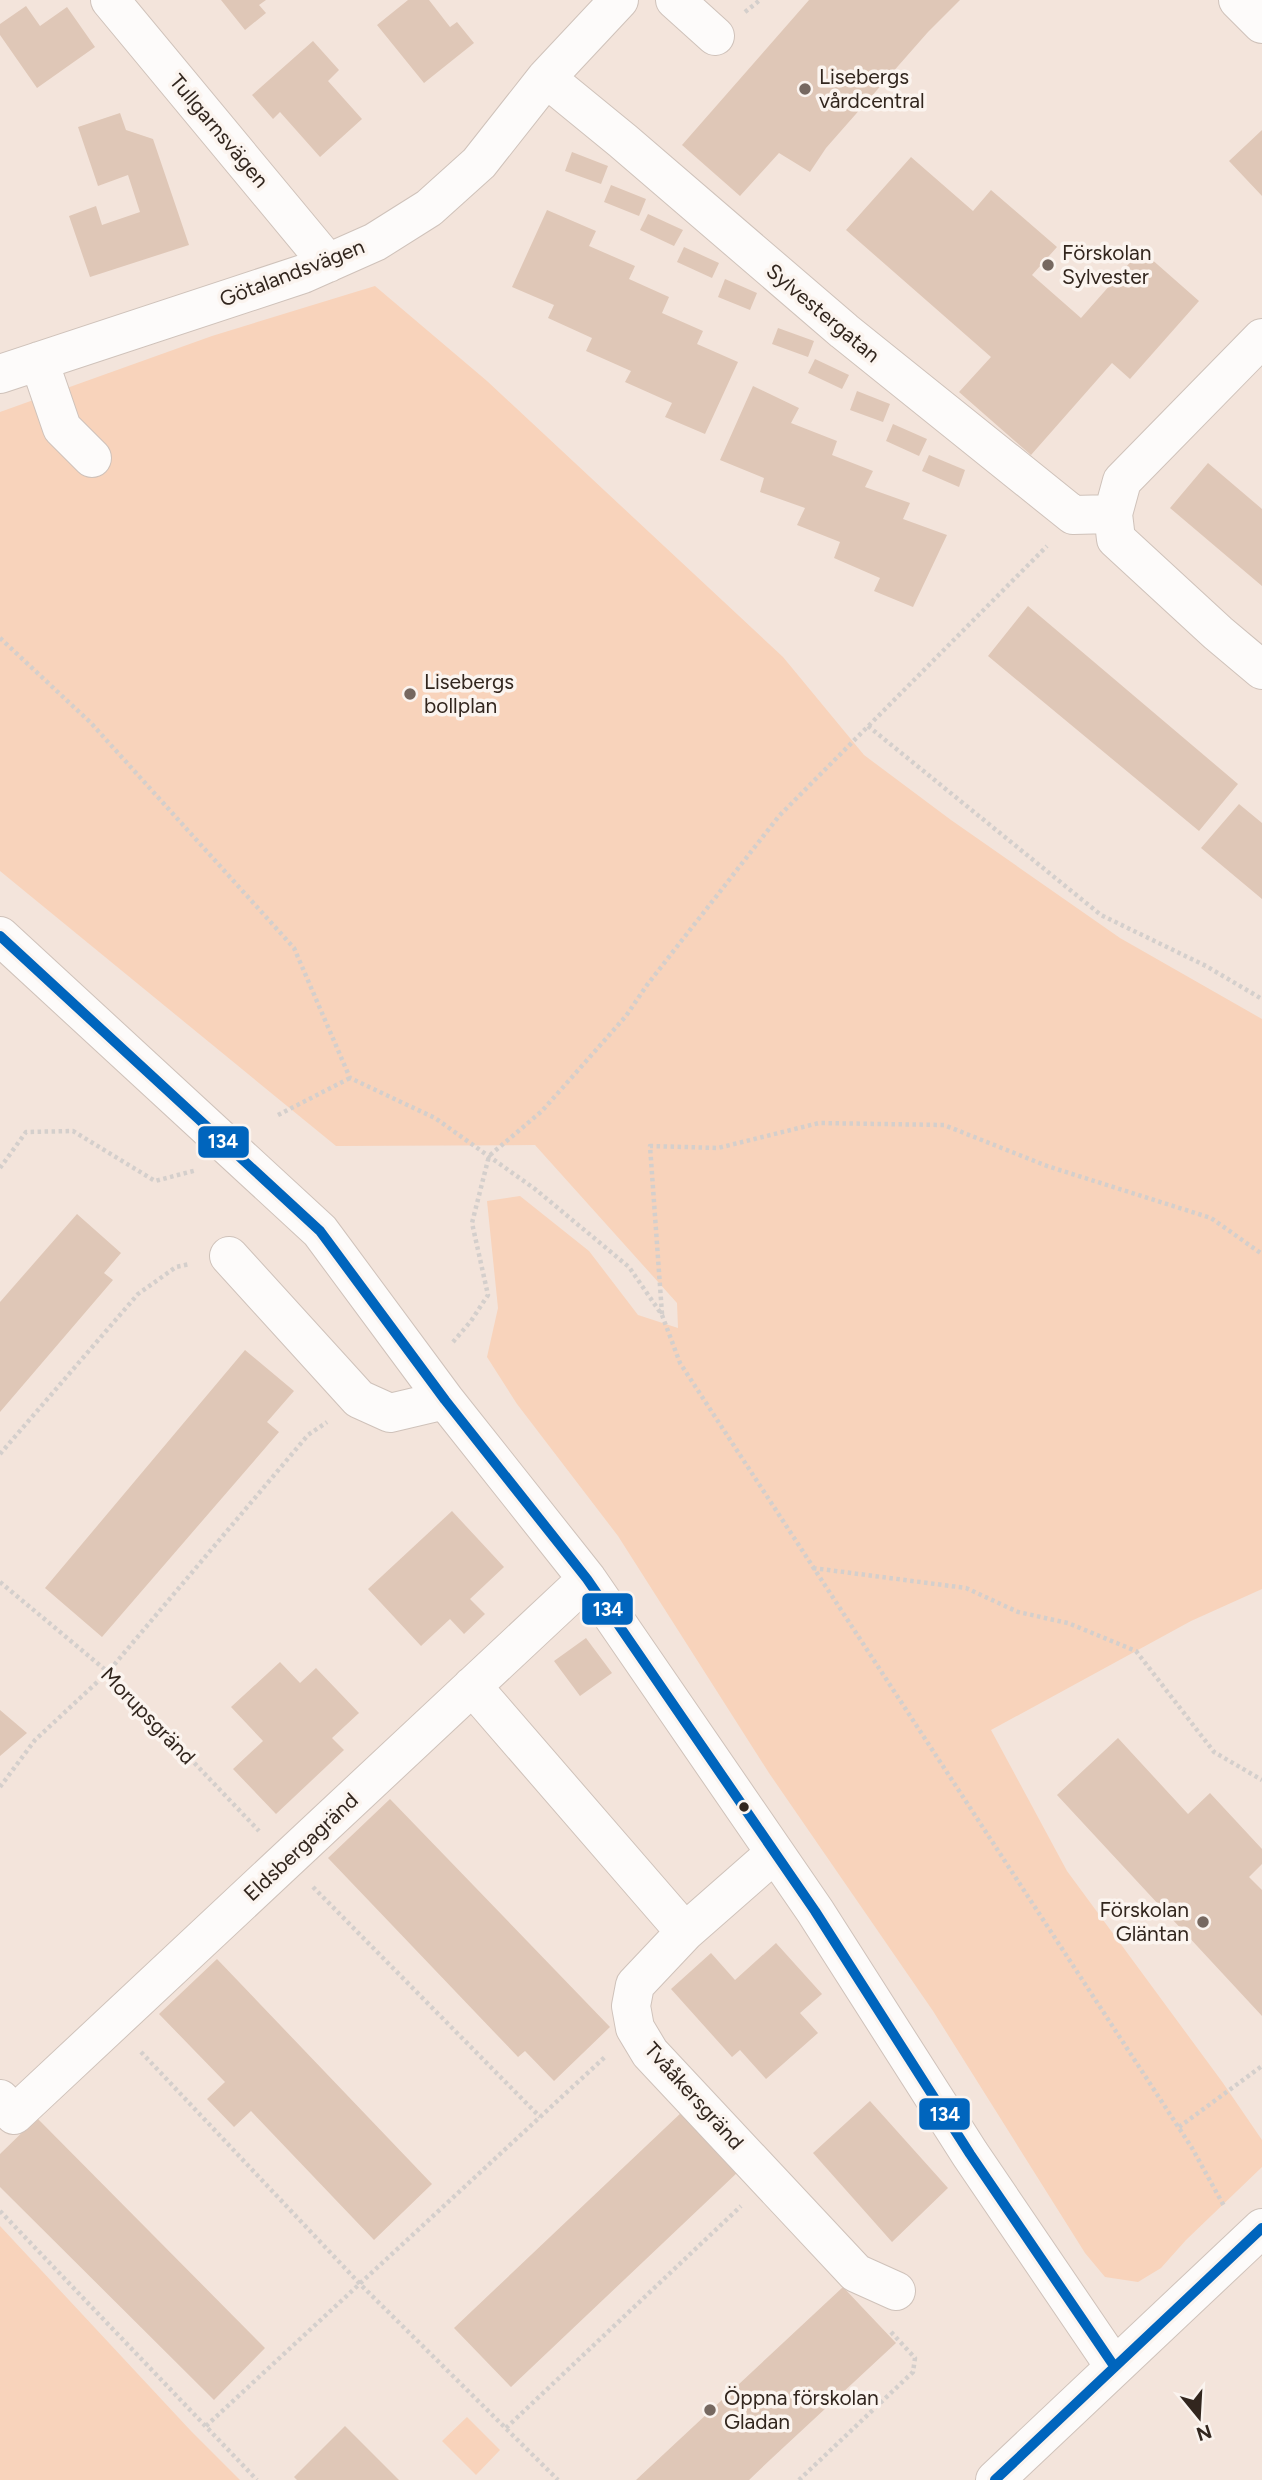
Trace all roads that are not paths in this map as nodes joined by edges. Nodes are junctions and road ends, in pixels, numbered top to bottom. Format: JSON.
{"nodes":[{"id":1,"x":110,"y":0,"type":"edge"},
{"id":2,"x":675,"y":0,"type":"edge"},
{"id":3,"x":1238,"y":0,"type":"edge"},
{"id":4,"x":609,"y":3,"type":"edge"},
{"id":5,"x":1262,"y":24,"type":"edge"},
{"id":6,"x":715,"y":36,"type":"dead end"},
{"id":7,"x":546,"y":78,"type":"junction"},
{"id":8,"x":328,"y":263,"type":"junction"},
{"id":9,"x":1262,"y":338,"type":"edge"},
{"id":10,"x":39,"y":361,"type":"junction"},
{"id":11,"x":0,"y":374,"type":"edge"},
{"id":12,"x":92,"y":458,"type":"dead end"},
{"id":13,"x":1096,"y":514,"type":"junction"},
{"id":14,"x":1262,"y":670,"type":"edge"},
{"id":15,"x":0,"y":936,"type":"edge"},
{"id":16,"x":229,"y":1256,"type":"road end"},
{"id":17,"x":446,"y":1401,"type":"junction"},
{"id":18,"x":587,"y":1579,"type":"junction"},
{"id":19,"x":472,"y":1686,"type":"junction"},
{"id":20,"x":775,"y":1853,"type":"junction"},
{"id":21,"x":685,"y":1932,"type":"junction"},
{"id":22,"x":7,"y":2107,"type":"edge"},
{"id":23,"x":1262,"y":2228,"type":"edge"},
{"id":24,"x":896,"y":2291,"type":"dead end"},
{"id":25,"x":1114,"y":2366,"type":"junction"},
{"id":26,"x":995,"y":2480,"type":"edge"}],
"edges":[{"from":1,"to":8,"type":"street","name":"Tullgarnsvägen"},
{"from":2,"to":6,"type":"street"},
{"from":3,"to":5,"type":"street"},
{"from":4,"to":7,"type":"street","name":"Götalandsvägen"},
{"from":7,"to":8,"type":"street","name":"Götalandsvägen"},
{"from":7,"to":13,"type":"street","name":"Sylvestergatan"},
{"from":8,"to":10,"type":"street","name":"Götalandsvägen"},
{"from":9,"to":13,"type":"street"},
{"from":10,"to":11,"type":"street","name":"Götalandsvägen"},
{"from":10,"to":12,"type":"street"},
{"from":13,"to":14,"type":"street"},
{"from":15,"to":17,"type":"street"},
{"from":16,"to":17,"type":"street"},
{"from":17,"to":18,"type":"street"},
{"from":18,"to":19,"type":"street","name":"Eldsbergagränd"},
{"from":18,"to":20,"type":"street"},
{"from":19,"to":21,"type":"street"},
{"from":19,"to":22,"type":"street","name":"Eldsbergagränd"},
{"from":20,"to":21,"type":"street","name":"Tvååkersgränd"},
{"from":20,"to":25,"type":"street"},
{"from":21,"to":24,"type":"street","name":"Tvååkersgränd"},
{"from":23,"to":25,"type":"street"},
{"from":25,"to":26,"type":"street"}]}
